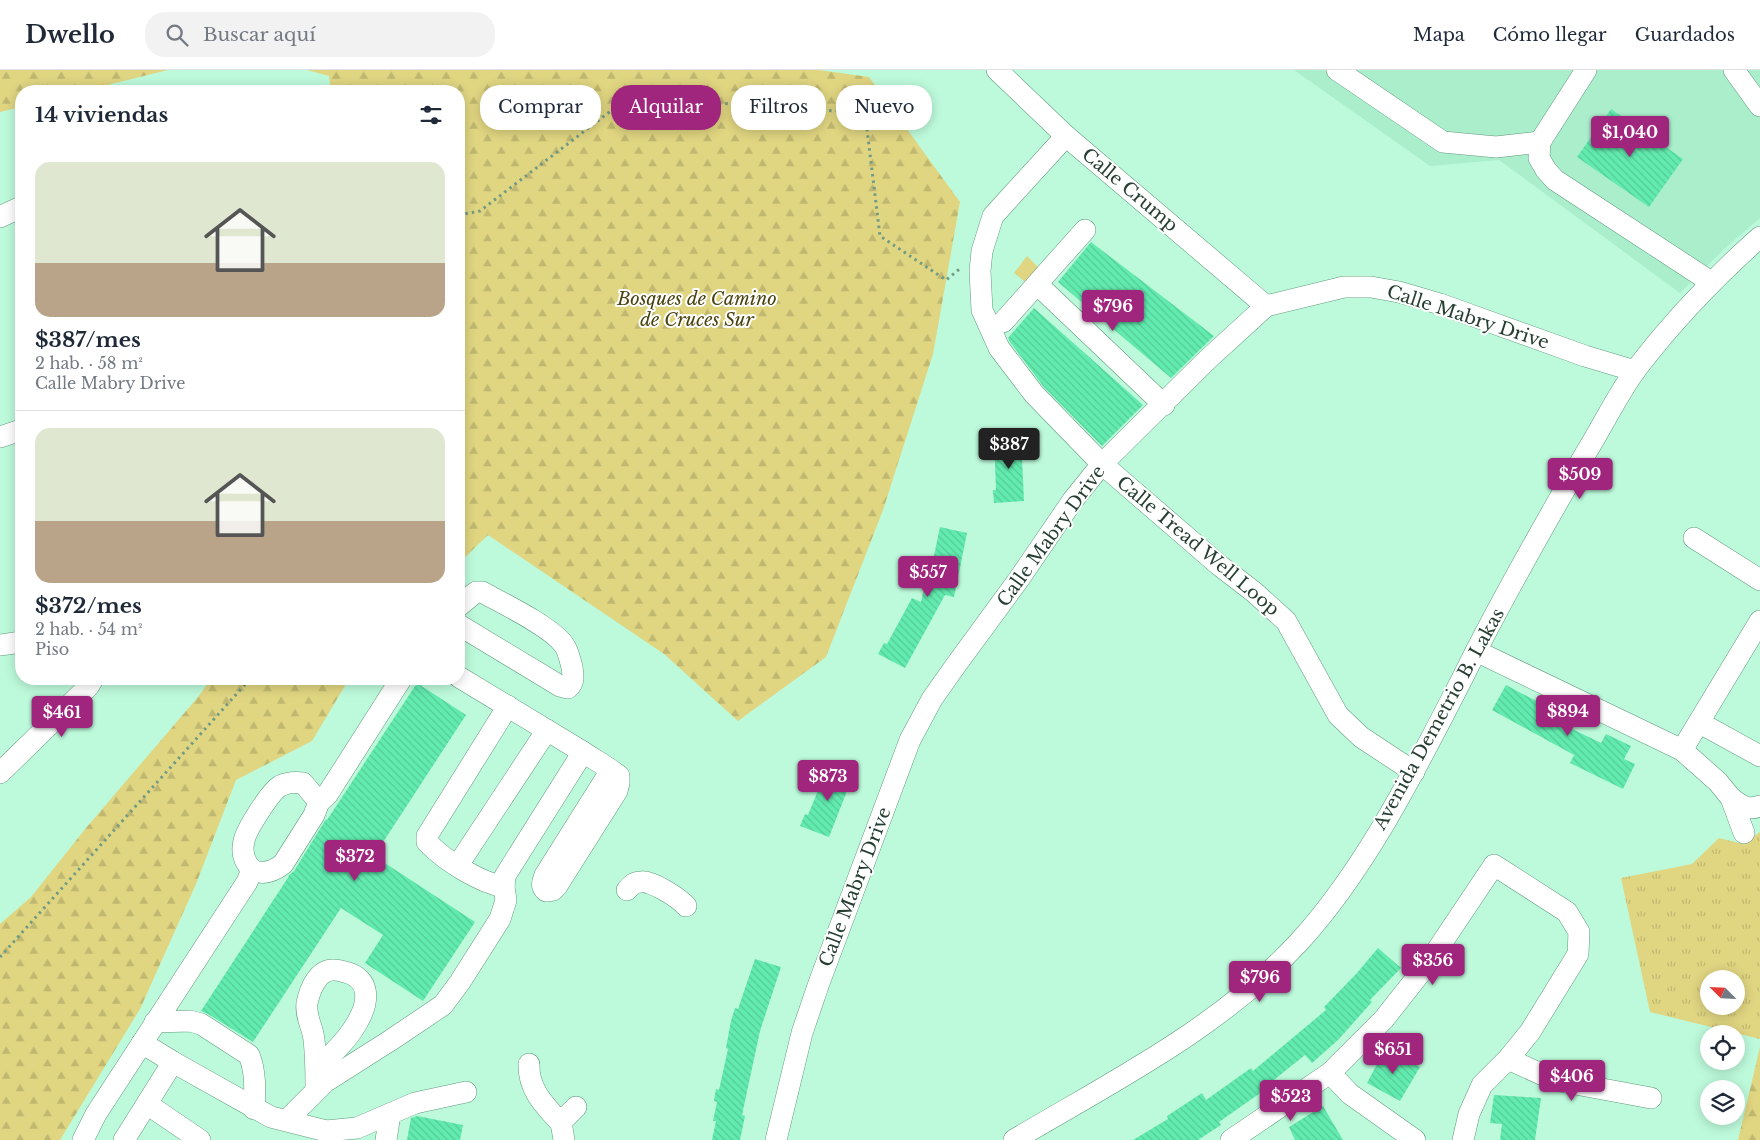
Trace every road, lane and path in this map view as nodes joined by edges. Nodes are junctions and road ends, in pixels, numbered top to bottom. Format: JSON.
{"nodes":[{"id":1,"x":997,"y":70,"type":"edge"},
{"id":2,"x":1337,"y":70,"type":"edge"},
{"id":3,"x":1586,"y":70,"type":"edge"},
{"id":4,"x":1734,"y":70,"type":"edge"},
{"id":5,"x":1760,"y":106,"type":"edge"},
{"id":6,"x":1066,"y":136,"type":"junction"},
{"id":7,"x":1540,"y":142,"type":"junction"},
{"id":8,"x":15,"y":210,"type":"edge"},
{"id":9,"x":465,"y":214,"type":"edge"},
{"id":10,"x":0,"y":217,"type":"edge"},
{"id":11,"x":1085,"y":230,"type":"dead end"},
{"id":12,"x":1760,"y":237,"type":"edge"},
{"id":13,"x":982,"y":251,"type":"junction"},
{"id":14,"x":1711,"y":282,"type":"junction"},
{"id":15,"x":1038,"y":285,"type":"junction"},
{"id":16,"x":1266,"y":306,"type":"junction"},
{"id":17,"x":1003,"y":322,"type":"dead end"},
{"id":18,"x":1635,"y":371,"type":"junction"},
{"id":19,"x":1164,"y":405,"type":"junction"},
{"id":20,"x":15,"y":432,"type":"edge"},
{"id":21,"x":0,"y":437,"type":"edge"},
{"id":22,"x":1102,"y":464,"type":"junction"},
{"id":23,"x":1694,"y":538,"type":"dead end"},
{"id":24,"x":1760,"y":580,"type":"edge"},
{"id":25,"x":465,"y":601,"type":"edge"},
{"id":26,"x":1760,"y":621,"type":"edge"},
{"id":27,"x":465,"y":629,"type":"edge"},
{"id":28,"x":15,"y":643,"type":"edge"},
{"id":29,"x":0,"y":644,"type":"edge"},
{"id":30,"x":1476,"y":651,"type":"junction"},
{"id":31,"x":465,"y":681,"type":"edge"},
{"id":32,"x":86,"y":685,"type":"edge"},
{"id":33,"x":245,"y":685,"type":"edge"},
{"id":34,"x":397,"y":685,"type":"edge"},
{"id":35,"x":508,"y":706,"type":"junction"},
{"id":36,"x":1700,"y":724,"type":"junction"},
{"id":37,"x":547,"y":730,"type":"junction"},
{"id":38,"x":1682,"y":750,"type":"junction"},
{"id":39,"x":583,"y":752,"type":"junction"},
{"id":40,"x":1760,"y":756,"type":"edge"},
{"id":41,"x":611,"y":770,"type":"junction"},
{"id":42,"x":1414,"y":772,"type":"junction"},
{"id":43,"x":0,"y":773,"type":"edge"},
{"id":44,"x":1731,"y":798,"type":"junction"},
{"id":45,"x":319,"y":802,"type":"junction"},
{"id":46,"x":1760,"y":806,"type":"edge"},
{"id":47,"x":1744,"y":833,"type":"dead end"},
{"id":48,"x":458,"y":866,"type":"junction"},
{"id":49,"x":252,"y":870,"type":"junction"},
{"id":50,"x":504,"y":887,"type":"junction"},
{"id":51,"x":627,"y":890,"type":"dead end"},
{"id":52,"x":686,"y":906,"type":"dead end"},
{"id":53,"x":0,"y":957,"type":"edge"},
{"id":54,"x":155,"y":1022,"type":"junction"},
{"id":55,"x":142,"y":1043,"type":"junction"},
{"id":56,"x":1508,"y":1059,"type":"junction"},
{"id":57,"x":173,"y":1062,"type":"junction"},
{"id":58,"x":529,"y":1064,"type":"dead end"},
{"id":59,"x":1330,"y":1073,"type":"junction"},
{"id":60,"x":466,"y":1092,"type":"dead end"},
{"id":61,"x":1652,"y":1098,"type":"dead end"},
{"id":62,"x":147,"y":1104,"type":"junction"},
{"id":63,"x":576,"y":1107,"type":"dead end"},
{"id":64,"x":254,"y":1109,"type":"junction"},
{"id":65,"x":390,"y":1114,"type":"junction"},
{"id":66,"x":287,"y":1120,"type":"junction"},
{"id":67,"x":563,"y":1131,"type":"edge"},
{"id":68,"x":310,"y":1133,"type":"edge"},
{"id":69,"x":82,"y":1140,"type":"edge"},
{"id":70,"x":124,"y":1140,"type":"edge"},
{"id":71,"x":200,"y":1140,"type":"edge"},
{"id":72,"x":386,"y":1140,"type":"edge"},
{"id":73,"x":776,"y":1140,"type":"edge"},
{"id":74,"x":1014,"y":1140,"type":"edge"},
{"id":75,"x":1231,"y":1140,"type":"edge"},
{"id":76,"x":1415,"y":1140,"type":"edge"},
{"id":77,"x":1463,"y":1140,"type":"edge"}],
"edges":[{"from":1,"to":6,"type":"street","name":"Calle Crump"},
{"from":2,"to":7,"type":"street"},
{"from":3,"to":7,"type":"street"},
{"from":4,"to":5,"type":"street"},
{"from":6,"to":13,"type":"street","name":"Calle Tread Well Loop"},
{"from":6,"to":16,"type":"street","name":"Calle Crump"},
{"from":7,"to":14,"type":"street"},
{"from":8,"to":10,"type":"street"},
{"from":9,"to":13,"type":"path"},
{"from":11,"to":15,"type":"street"},
{"from":12,"to":14,"type":"street","name":"Avenida Demetrio B. Lakas"},
{"from":13,"to":22,"type":"street","name":"Calle Tread Well Loop"},
{"from":14,"to":18,"type":"street","name":"Avenida Demetrio B. Lakas"},
{"from":15,"to":17,"type":"street"},
{"from":15,"to":19,"type":"street"},
{"from":16,"to":18,"type":"street","name":"Calle Mabry Drive"},
{"from":16,"to":19,"type":"street","name":"Calle Mabry Drive"},
{"from":18,"to":30,"type":"street","name":"Avenida Demetrio B. Lakas"},
{"from":19,"to":22,"type":"street","name":"Calle Mabry Drive"},
{"from":20,"to":21,"type":"street"},
{"from":22,"to":42,"type":"street","name":"Calle Tread Well Loop"},
{"from":22,"to":73,"type":"street","name":"Calle Mabry Drive"},
{"from":23,"to":24,"type":"street"},
{"from":25,"to":27,"type":"street"},
{"from":26,"to":36,"type":"street"},
{"from":28,"to":29,"type":"street"},
{"from":30,"to":38,"type":"street"},
{"from":30,"to":42,"type":"street","name":"Avenida Demetrio B. Lakas"},
{"from":31,"to":35,"type":"street"},
{"from":32,"to":43,"type":"street"},
{"from":33,"to":53,"type":"path"},
{"from":34,"to":45,"type":"street"},
{"from":35,"to":37,"type":"street"},
{"from":35,"to":48,"type":"street"},
{"from":36,"to":38,"type":"street"},
{"from":36,"to":40,"type":"street"},
{"from":37,"to":39,"type":"street"},
{"from":37,"to":48,"type":"street"},
{"from":38,"to":44,"type":"street"},
{"from":39,"to":41,"type":"street"},
{"from":39,"to":50,"type":"street"},
{"from":41,"to":41,"type":"street"},
{"from":42,"to":74,"type":"street","name":"Avenida Demetrio B. Lakas"},
{"from":44,"to":46,"type":"street"},
{"from":44,"to":47,"type":"street"},
{"from":45,"to":49,"type":"street"},
{"from":45,"to":49,"type":"street"},
{"from":48,"to":50,"type":"street"},
{"from":49,"to":54,"type":"street"},
{"from":50,"to":66,"type":"street"},
{"from":51,"to":52,"type":"street"},
{"from":54,"to":55,"type":"street"},
{"from":54,"to":64,"type":"street"},
{"from":55,"to":57,"type":"street"},
{"from":55,"to":69,"type":"street"},
{"from":56,"to":59,"type":"street"},
{"from":56,"to":61,"type":"street"},
{"from":56,"to":77,"type":"street"},
{"from":57,"to":62,"type":"street"},
{"from":57,"to":64,"type":"street"},
{"from":58,"to":67,"type":"street"},
{"from":59,"to":75,"type":"street"},
{"from":59,"to":76,"type":"street"},
{"from":60,"to":65,"type":"street"},
{"from":62,"to":70,"type":"street"},
{"from":62,"to":71,"type":"street"},
{"from":63,"to":67,"type":"street"},
{"from":64,"to":66,"type":"street"},
{"from":65,"to":68,"type":"street"},
{"from":65,"to":72,"type":"street"},
{"from":66,"to":68,"type":"street"}]}
